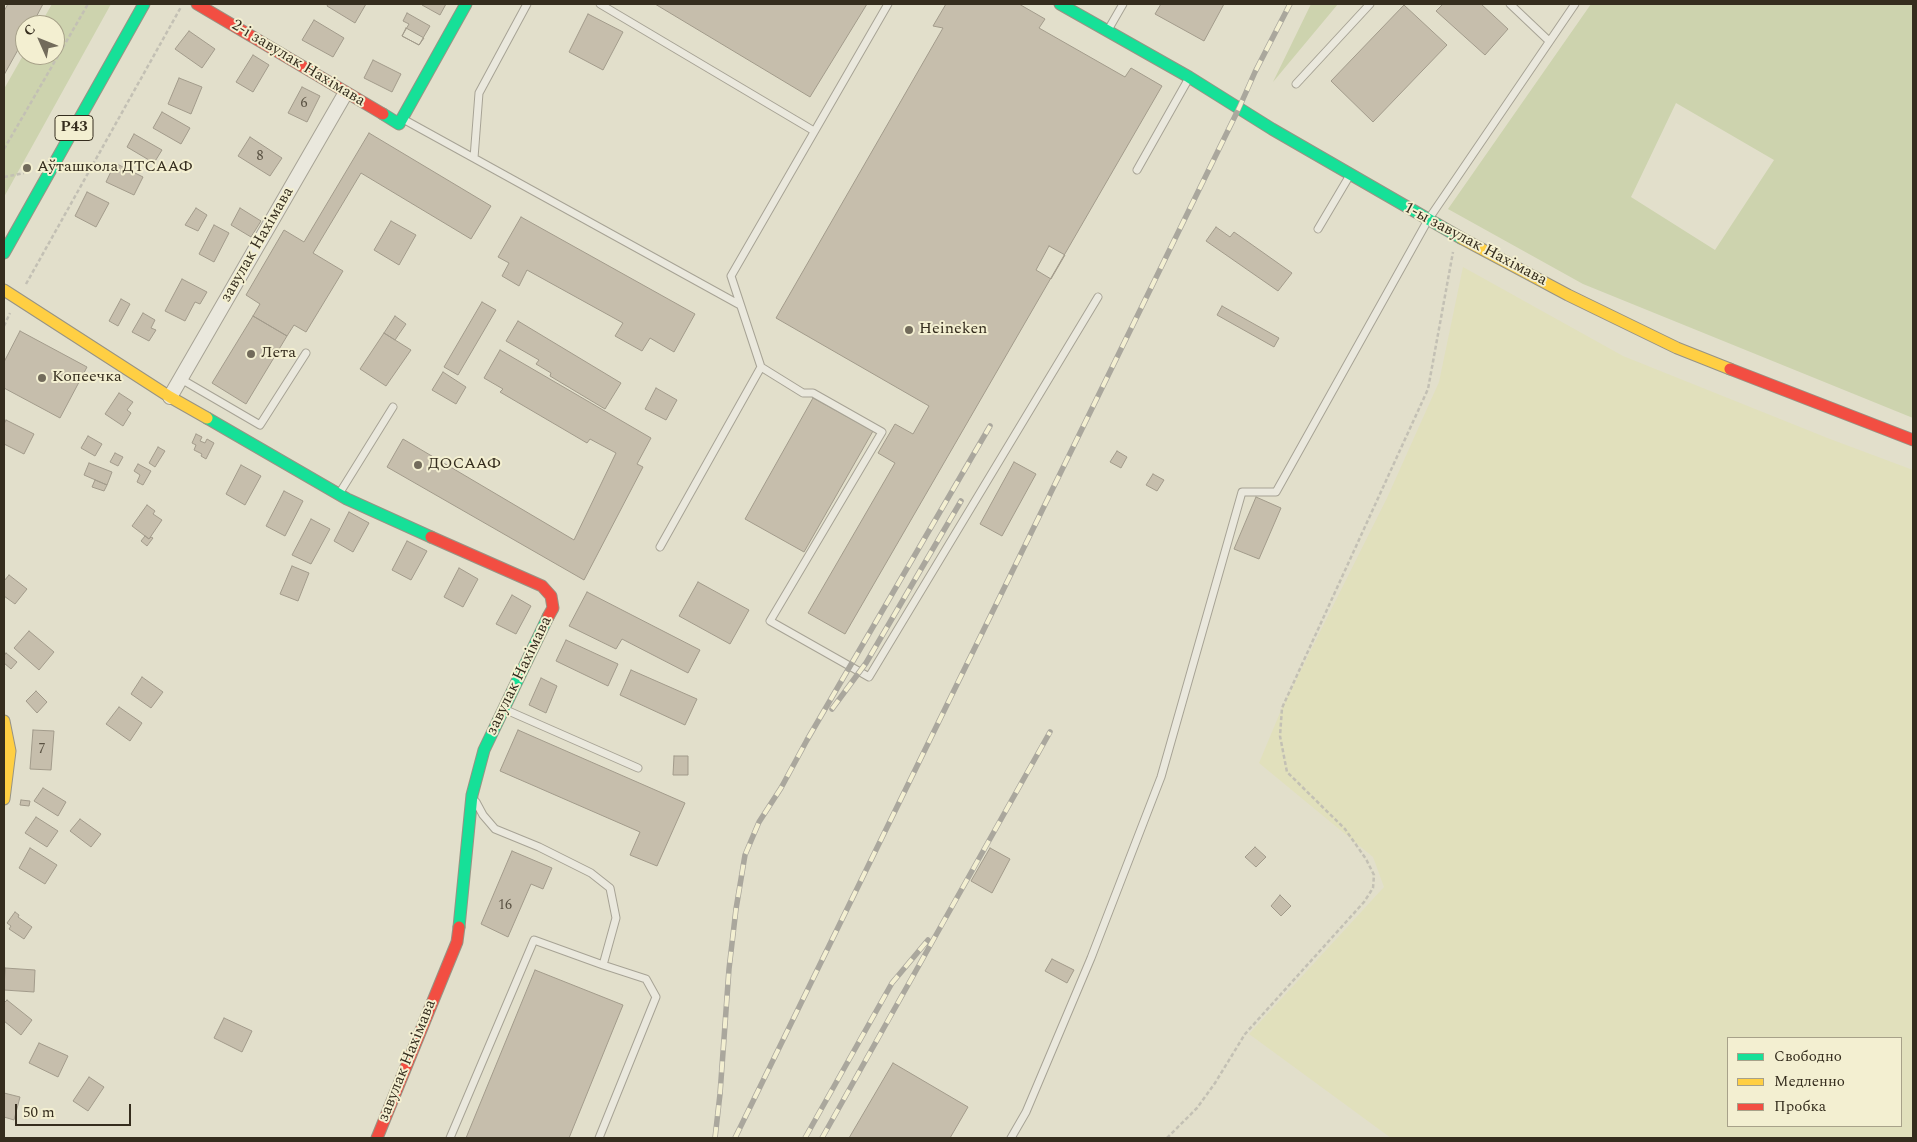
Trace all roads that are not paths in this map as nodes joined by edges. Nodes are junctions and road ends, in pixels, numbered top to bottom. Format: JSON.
{"nodes":[{"id":1,"x":144,"y":4,"type":"edge"},
{"id":2,"x":197,"y":4,"type":"edge"},
{"id":3,"x":466,"y":4,"type":"edge"},
{"id":4,"x":527,"y":4,"type":"edge"},
{"id":5,"x":600,"y":4,"type":"edge"},
{"id":6,"x":888,"y":4,"type":"edge"},
{"id":7,"x":1060,"y":4,"type":"edge"},
{"id":8,"x":1123,"y":4,"type":"edge"},
{"id":9,"x":1370,"y":4,"type":"edge"},
{"id":10,"x":1510,"y":4,"type":"edge"},
{"id":11,"x":1576,"y":4,"type":"edge"},
{"id":12,"x":1108,"y":31,"type":"junction"},
{"id":13,"x":1549,"y":41,"type":"junction"},
{"id":14,"x":1189,"y":77,"type":"junction"},
{"id":15,"x":1296,"y":84,"type":"dead end"},
{"id":16,"x":345,"y":94,"type":"junction"},
{"id":17,"x":401,"y":122,"type":"junction"},
{"id":18,"x":814,"y":131,"type":"junction"},
{"id":19,"x":474,"y":158,"type":"junction"},
{"id":20,"x":1137,"y":170,"type":"dead end"},
{"id":21,"x":1350,"y":175,"type":"junction"},
{"id":22,"x":1428,"y":220,"type":"junction"},
{"id":23,"x":1318,"y":229,"type":"dead end"},
{"id":24,"x":4,"y":253,"type":"edge"},
{"id":25,"x":4,"y":290,"type":"edge"},
{"id":26,"x":1098,"y":297,"type":"dead end"},
{"id":27,"x":740,"y":305,"type":"junction"},
{"id":28,"x":306,"y":353,"type":"dead end"},
{"id":29,"x":761,"y":367,"type":"junction"},
{"id":30,"x":181,"y":379,"type":"junction"},
{"id":31,"x":170,"y":397,"type":"junction"},
{"id":32,"x":393,"y":407,"type":"dead end"},
{"id":33,"x":1913,"y":440,"type":"edge"},
{"id":34,"x":339,"y":494,"type":"junction"},
{"id":35,"x":660,"y":547,"type":"dead end"},
{"id":36,"x":503,"y":709,"type":"junction"},
{"id":37,"x":4,"y":721,"type":"edge"},
{"id":38,"x":638,"y":768,"type":"dead end"},
{"id":39,"x":472,"y":795,"type":"junction"},
{"id":40,"x":4,"y":799,"type":"edge"},
{"id":41,"x":603,"y":965,"type":"junction"},
{"id":42,"x":377,"y":1138,"type":"edge"},
{"id":43,"x":450,"y":1138,"type":"edge"},
{"id":44,"x":599,"y":1138,"type":"edge"},
{"id":45,"x":1011,"y":1138,"type":"edge"}],
"edges":[{"from":1,"to":24,"type":"street","number":"Р43"},
{"from":2,"to":16,"type":"street","name":"2-і завулак Нахімава"},
{"from":3,"to":17,"type":"street"},
{"from":4,"to":19,"type":"lane"},
{"from":5,"to":18,"type":"lane"},
{"from":6,"to":18,"type":"lane"},
{"from":7,"to":12,"type":"street","name":"1-ы завулак Нахімава"},
{"from":8,"to":12,"type":"lane"},
{"from":9,"to":15,"type":"lane"},
{"from":10,"to":13,"type":"lane"},
{"from":11,"to":13,"type":"lane"},
{"from":12,"to":14,"type":"street","name":"1-ы завулак Нахімава"},
{"from":13,"to":22,"type":"lane"},
{"from":14,"to":20,"type":"lane"},
{"from":14,"to":21,"type":"street","name":"1-ы завулак Нахімава"},
{"from":16,"to":17,"type":"street","name":"2-і завулак Нахімава"},
{"from":16,"to":30,"type":"street","name":"завулак Нахімава"},
{"from":17,"to":19,"type":"lane"},
{"from":18,"to":27,"type":"lane"},
{"from":19,"to":27,"type":"lane"},
{"from":21,"to":22,"type":"street","name":"1-ы завулак Нахімава"},
{"from":21,"to":23,"type":"lane"},
{"from":22,"to":33,"type":"street","name":"1-ы завулак Нахімава"},
{"from":22,"to":45,"type":"lane"},
{"from":25,"to":31,"type":"street","name":"завулак Нахімава"},
{"from":26,"to":29,"type":"lane"},
{"from":27,"to":29,"type":"lane"},
{"from":28,"to":30,"type":"lane"},
{"from":29,"to":35,"type":"lane"},
{"from":30,"to":31,"type":"street","name":"завулак Нахімава"},
{"from":31,"to":34,"type":"street","name":"завулак Нахімава"},
{"from":32,"to":34,"type":"lane"},
{"from":34,"to":36,"type":"street","name":"завулак Нахімава"},
{"from":36,"to":38,"type":"lane"},
{"from":36,"to":39,"type":"street","name":"завулак Нахімава"},
{"from":37,"to":40,"type":"street"},
{"from":39,"to":41,"type":"lane"},
{"from":39,"to":42,"type":"street","name":"завулак Нахімава"},
{"from":41,"to":43,"type":"lane"},
{"from":41,"to":44,"type":"lane"}]}
